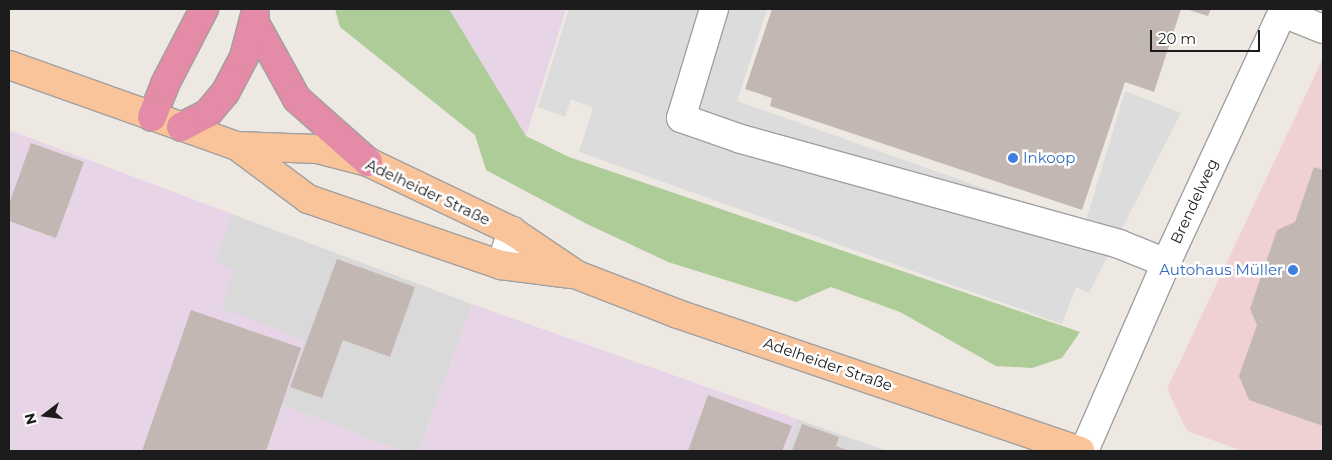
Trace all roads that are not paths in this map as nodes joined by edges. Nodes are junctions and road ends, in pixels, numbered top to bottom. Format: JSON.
{"nodes":[{"id":1,"x":204,"y":9,"type":"edge"},
{"id":2,"x":714,"y":9,"type":"edge"},
{"id":3,"x":1284,"y":11,"type":"edge"},
{"id":4,"x":255,"y":16,"type":"edge"},
{"id":5,"x":1323,"y":29,"type":"edge"},
{"id":6,"x":9,"y":65,"type":"edge"},
{"id":7,"x":152,"y":117,"type":"junction"},
{"id":8,"x":181,"y":127,"type":"junction"},
{"id":9,"x":236,"y":146,"type":"junction"},
{"id":10,"x":368,"y":162,"type":"junction"},
{"id":11,"x":512,"y":231,"type":"junction"},
{"id":12,"x":1166,"y":263,"type":"junction"},
{"id":13,"x":501,"y":265,"type":"junction"},
{"id":14,"x":576,"y":275,"type":"junction"},
{"id":15,"x":1080,"y":451,"type":"edge"},
{"id":16,"x":1084,"y":451,"type":"edge"}],
"edges":[{"from":1,"to":7,"type":"highway"},
{"from":2,"to":12,"type":"street"},
{"from":3,"to":5,"type":"street"},
{"from":3,"to":12,"type":"street","name":"Brendelweg"},
{"from":4,"to":8,"type":"highway"},
{"from":4,"to":10,"type":"highway"},
{"from":6,"to":7,"type":"main road","name":"Adelheider Straße"},
{"from":7,"to":8,"type":"main road","name":"Adelheider Straße"},
{"from":8,"to":9,"type":"main road","name":"Adelheider Straße"},
{"from":9,"to":10,"type":"main road","name":"Adelheider Straße"},
{"from":9,"to":13,"type":"main road","name":"Adelheider Straße"},
{"from":10,"to":11,"type":"main road","name":"Adelheider Straße"},
{"from":11,"to":13,"type":"street"},
{"from":11,"to":14,"type":"main road","name":"Adelheider Straße"},
{"from":12,"to":16,"type":"street","name":"Brendelweg"},
{"from":13,"to":14,"type":"main road","name":"Adelheider Straße"},
{"from":14,"to":15,"type":"main road","name":"Adelheider Straße"}]}
